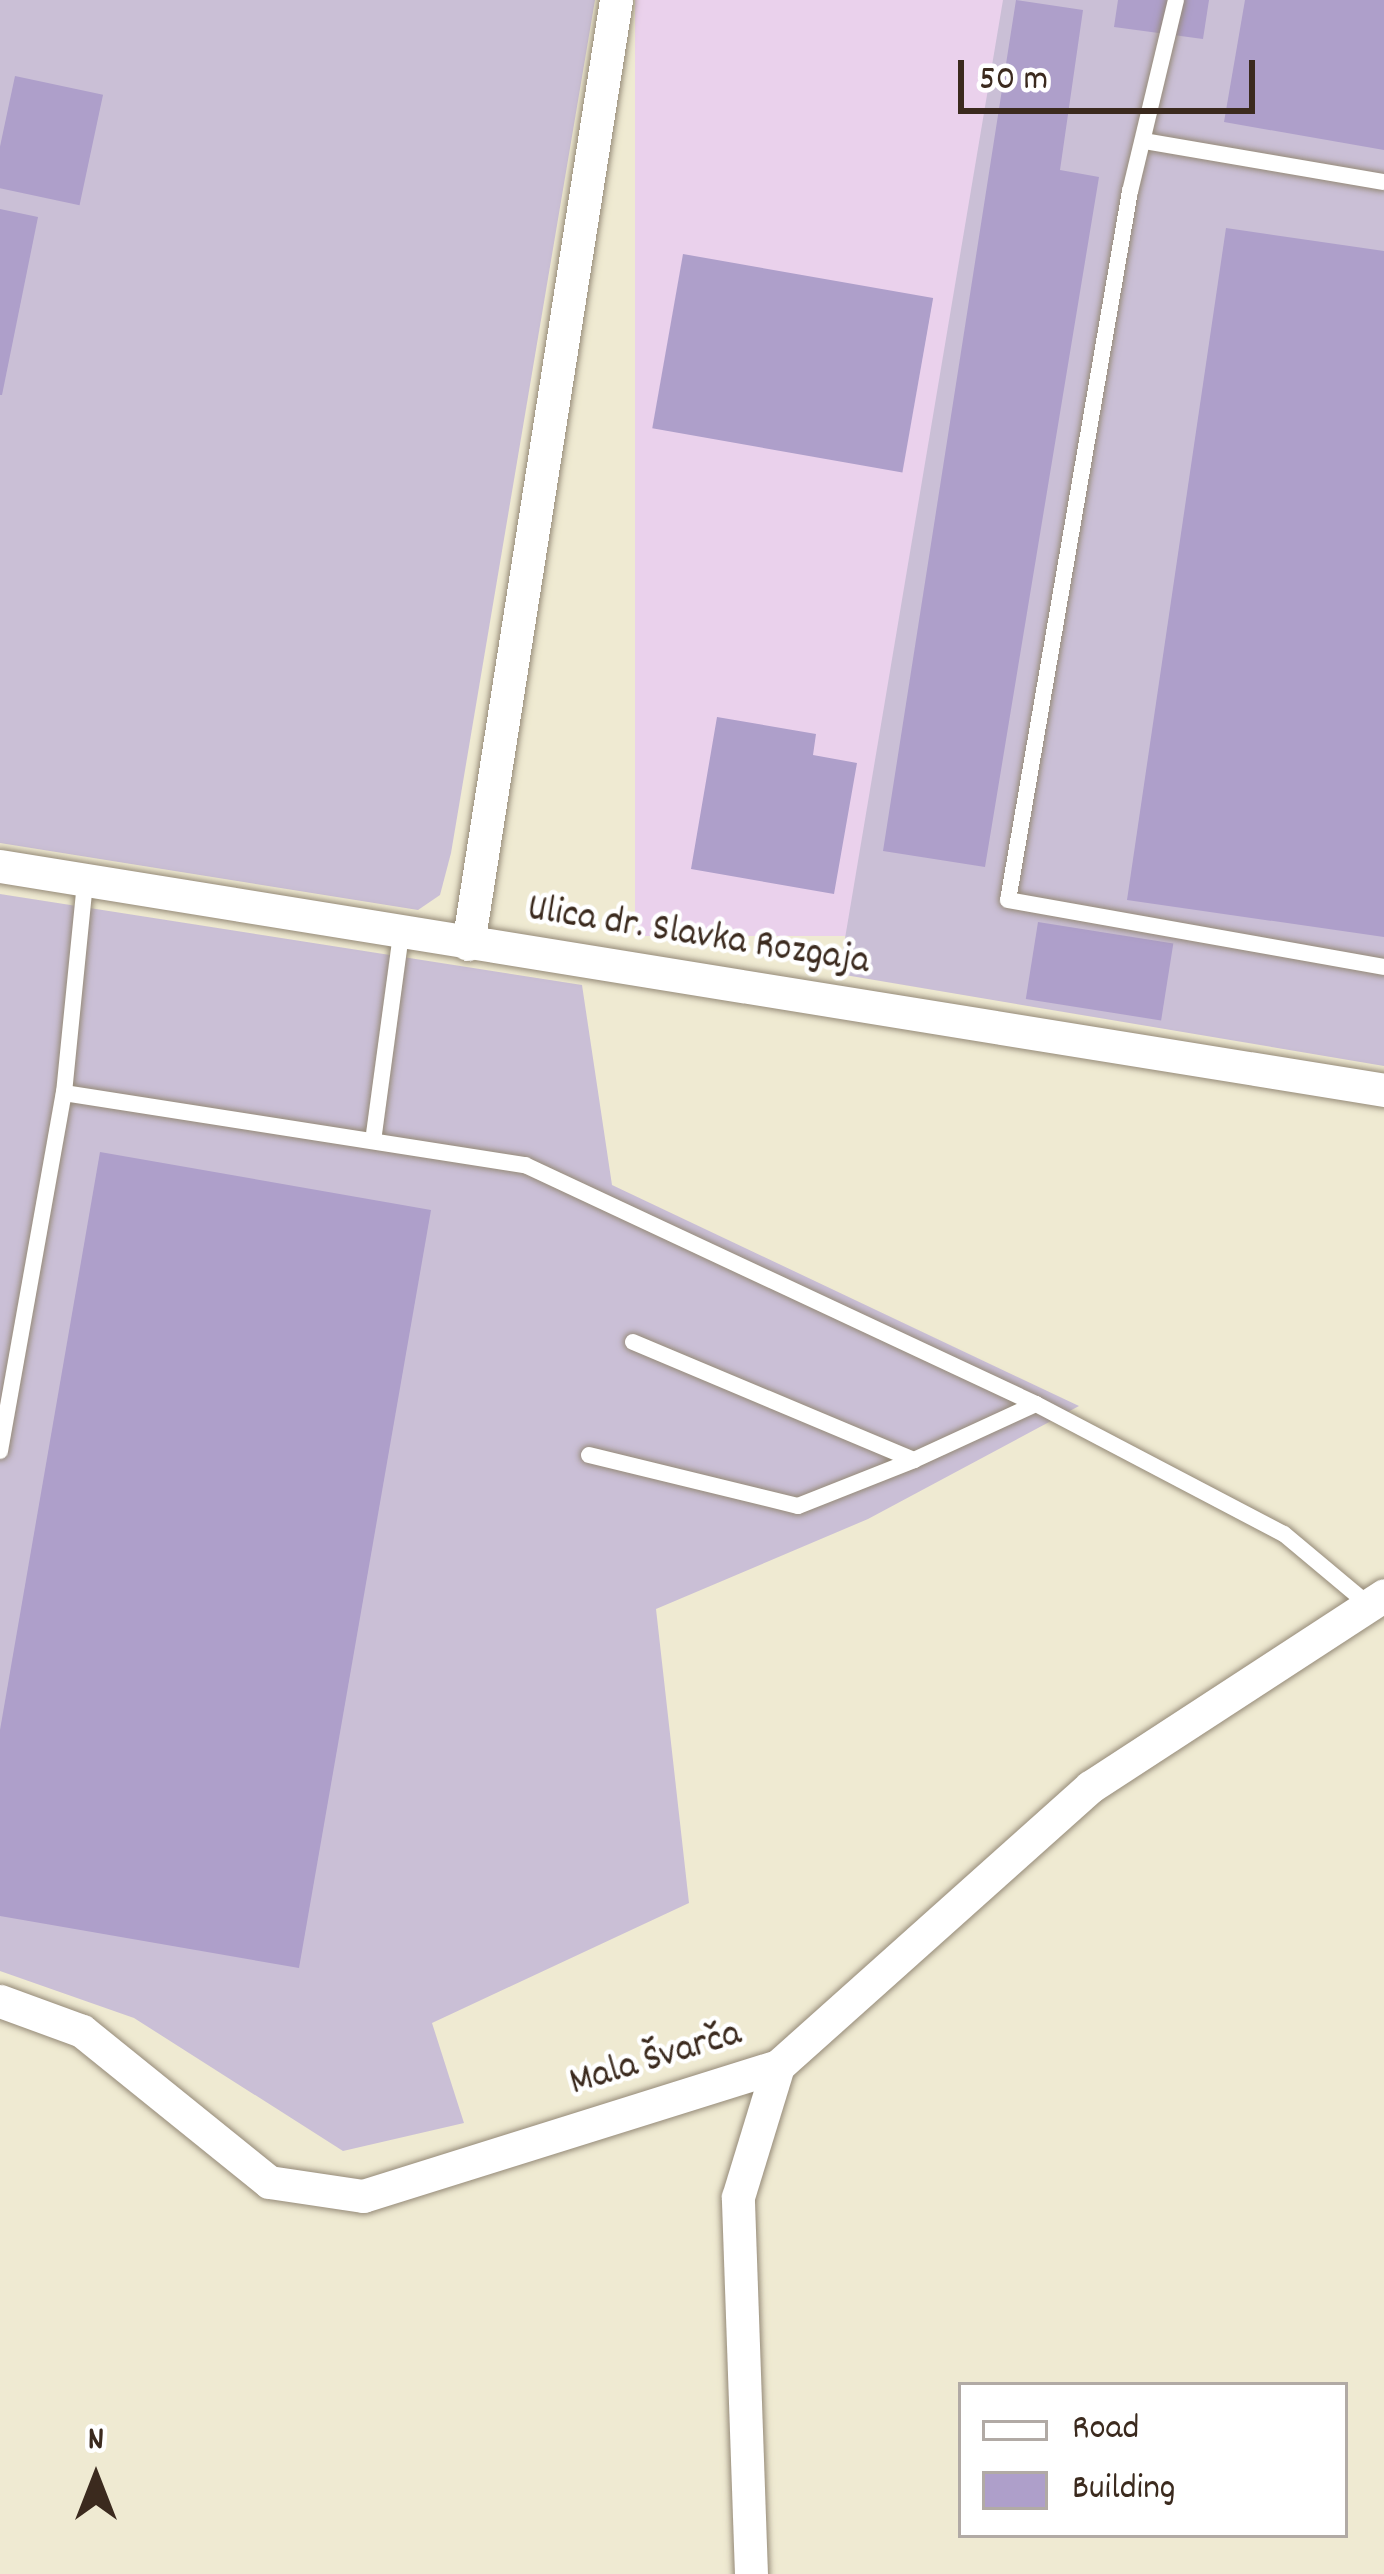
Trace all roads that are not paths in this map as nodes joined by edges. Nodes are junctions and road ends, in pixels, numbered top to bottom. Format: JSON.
{"nodes":[{"id":1,"x":616,"y":0,"type":"edge"},
{"id":2,"x":1176,"y":0,"type":"edge"},
{"id":3,"x":1144,"y":141,"type":"junction"},
{"id":4,"x":1384,"y":182,"type":"edge"},
{"id":5,"x":0,"y":866,"type":"edge"},
{"id":6,"x":85,"y":881,"type":"junction"},
{"id":7,"x":401,"y":934,"type":"junction"},
{"id":8,"x":468,"y":944,"type":"junction"},
{"id":9,"x":1384,"y":967,"type":"edge"},
{"id":10,"x":1384,"y":1090,"type":"edge"},
{"id":11,"x":64,"y":1093,"type":"junction"},
{"id":12,"x":374,"y":1134,"type":"junction"},
{"id":13,"x":633,"y":1342,"type":"dead end"},
{"id":14,"x":1036,"y":1404,"type":"junction"},
{"id":15,"x":0,"y":1450,"type":"edge"},
{"id":16,"x":589,"y":1455,"type":"dead end"},
{"id":17,"x":914,"y":1460,"type":"junction"},
{"id":18,"x":1374,"y":1598,"type":"edge"},
{"id":19,"x":0,"y":2001,"type":"edge"},
{"id":20,"x":778,"y":2066,"type":"junction"},
{"id":21,"x":751,"y":2574,"type":"edge"}],
"edges":[{"from":1,"to":8,"type":"street"},
{"from":2,"to":3,"type":"lane"},
{"from":3,"to":4,"type":"lane"},
{"from":3,"to":9,"type":"lane"},
{"from":5,"to":6,"type":"street","name":"Ulica dr. Slavka Rozgaja"},
{"from":6,"to":7,"type":"street","name":"Ulica dr. Slavka Rozgaja"},
{"from":6,"to":11,"type":"lane"},
{"from":7,"to":8,"type":"street","name":"Ulica dr. Slavka Rozgaja"},
{"from":7,"to":12,"type":"lane"},
{"from":8,"to":10,"type":"street","name":"Ulica dr. Slavka Rozgaja"},
{"from":11,"to":12,"type":"lane"},
{"from":11,"to":15,"type":"lane"},
{"from":12,"to":14,"type":"lane"},
{"from":13,"to":17,"type":"lane"},
{"from":14,"to":17,"type":"lane"},
{"from":14,"to":18,"type":"lane"},
{"from":16,"to":17,"type":"lane"},
{"from":18,"to":20,"type":"street","name":"Mala Švarča"},
{"from":19,"to":20,"type":"street","name":"Mala Švarča"},
{"from":20,"to":21,"type":"street"}]}
